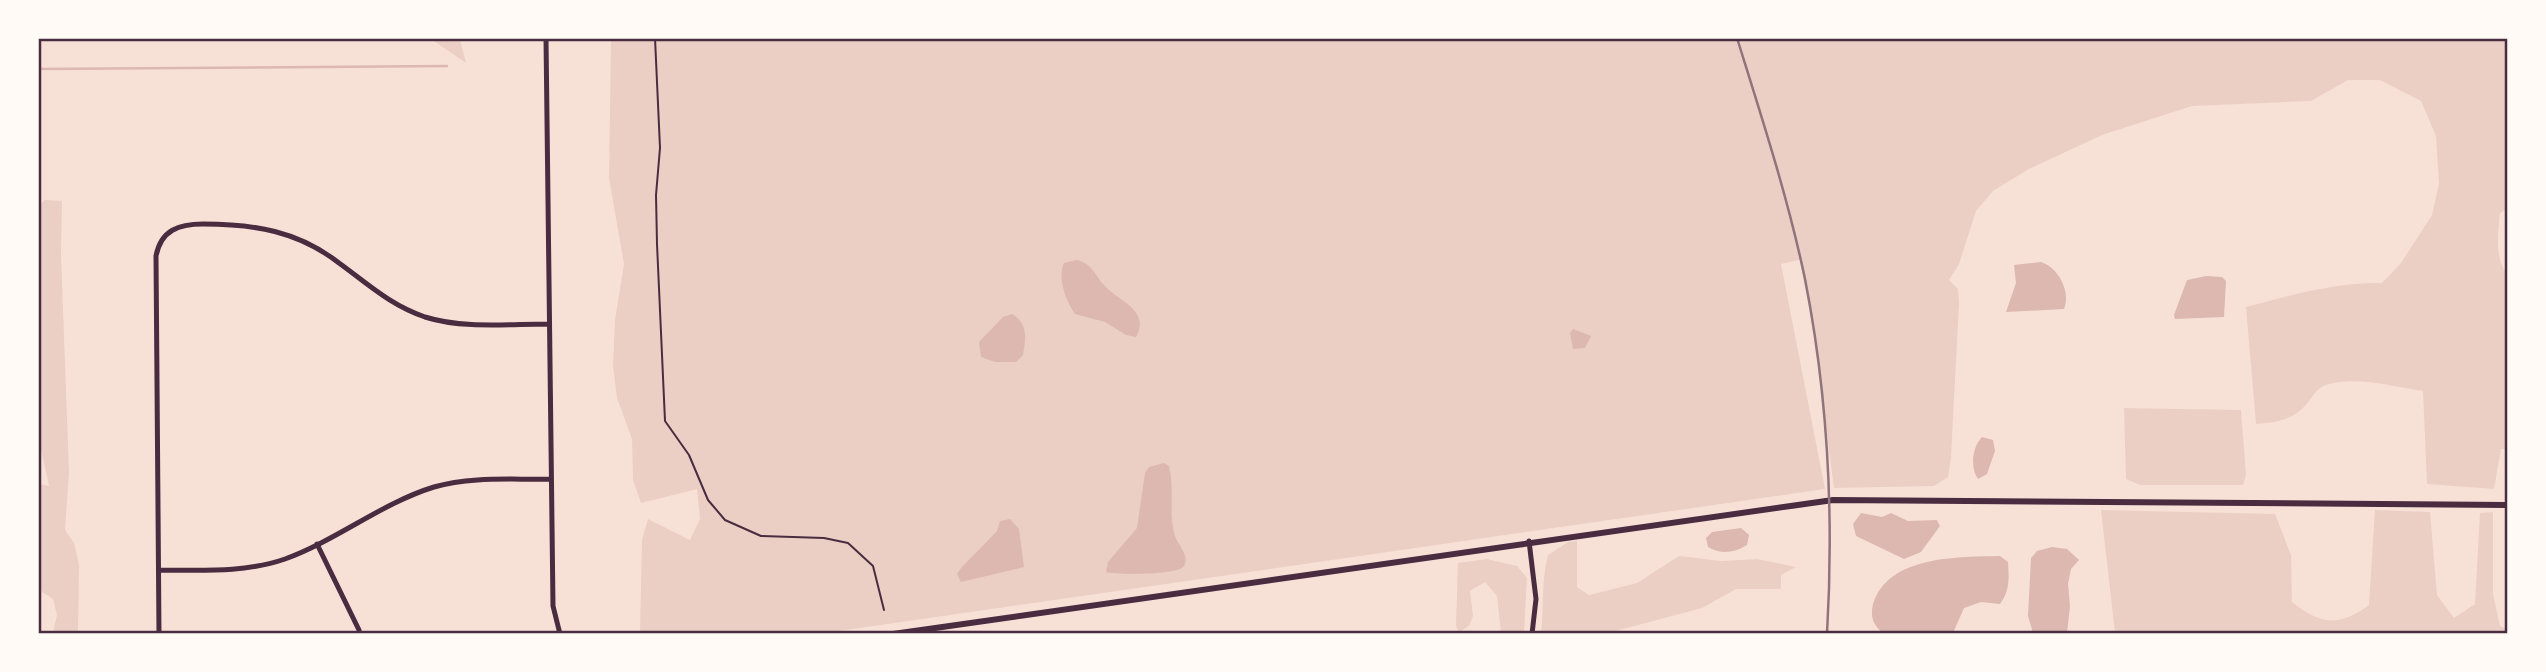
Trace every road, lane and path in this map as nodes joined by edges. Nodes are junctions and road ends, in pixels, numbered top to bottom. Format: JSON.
{"nodes":[{"id":1,"x":546,"y":38,"type":"edge"},
{"id":2,"x":655,"y":38,"type":"edge"},
{"id":3,"x":548,"y":324,"type":"junction"},
{"id":4,"x":551,"y":479,"type":"junction"},
{"id":5,"x":2508,"y":505,"type":"edge"},
{"id":6,"x":1529,"y":541,"type":"junction"},
{"id":7,"x":317,"y":544,"type":"junction"},
{"id":8,"x":159,"y":570,"type":"junction"},
{"id":9,"x":884,"y":610,"type":"dead end"},
{"id":10,"x":359,"y":630,"type":"dead end"},
{"id":11,"x":159,"y":634,"type":"edge"},
{"id":12,"x":560,"y":634,"type":"edge"},
{"id":13,"x":893,"y":634,"type":"edge"},
{"id":14,"x":1532,"y":634,"type":"edge"}],
"edges":[{"from":1,"to":3,"type":"street"},
{"from":2,"to":9,"type":"path"},
{"from":3,"to":4,"type":"street"},
{"from":3,"to":8,"type":"street"},
{"from":4,"to":7,"type":"street"},
{"from":4,"to":12,"type":"street"},
{"from":5,"to":6,"type":"street"},
{"from":6,"to":13,"type":"street"},
{"from":6,"to":14,"type":"street"},
{"from":7,"to":8,"type":"street"},
{"from":7,"to":10,"type":"street"},
{"from":8,"to":11,"type":"street"}]}
